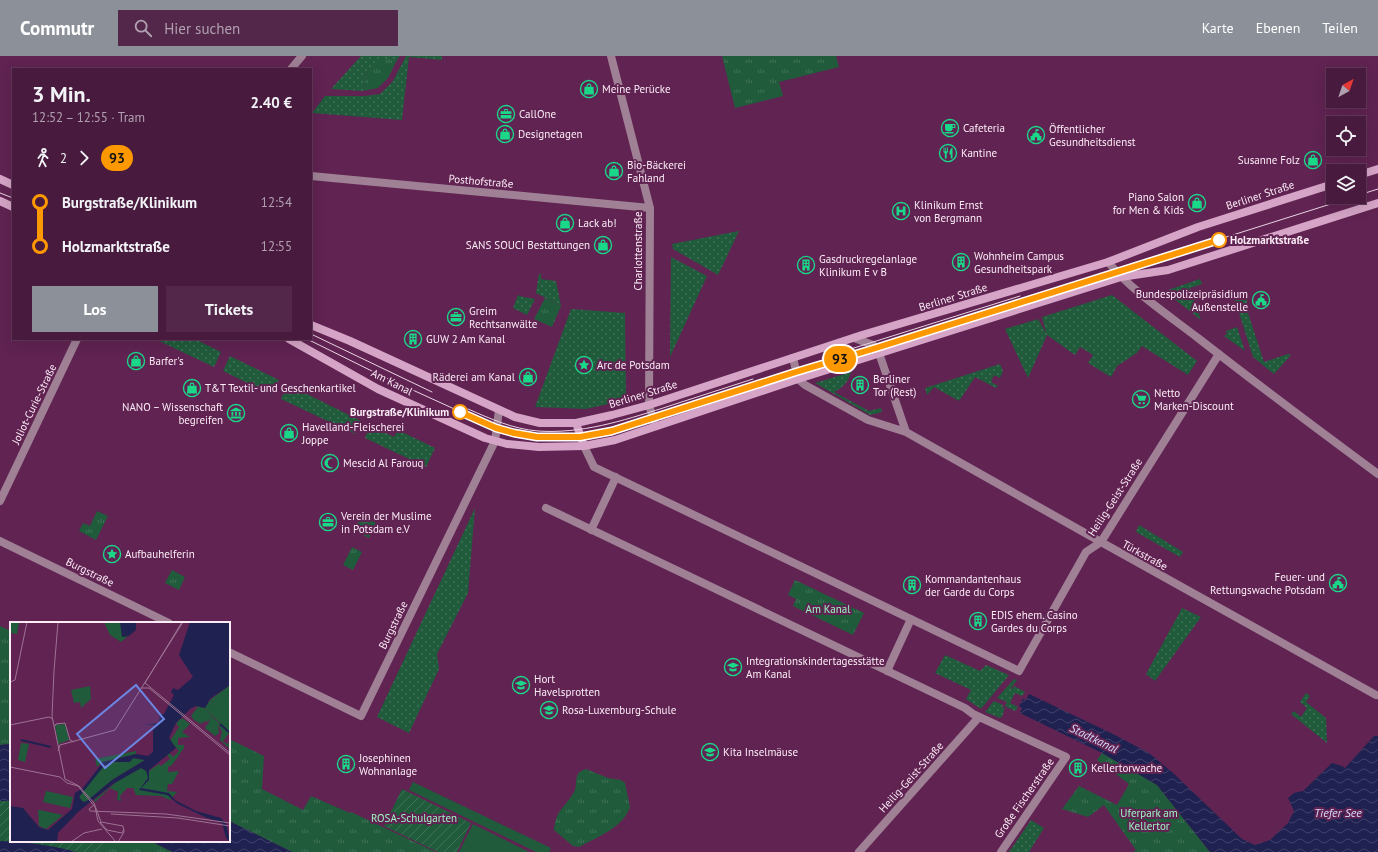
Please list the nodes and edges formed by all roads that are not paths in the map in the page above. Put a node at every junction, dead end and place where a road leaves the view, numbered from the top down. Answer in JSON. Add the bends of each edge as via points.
{"nodes":[{"id":1,"x":302,"y":56,"type":"edge"},
{"id":2,"x":611,"y":56,"type":"edge"},
{"id":3,"x":292,"y":68,"type":"edge"},
{"id":4,"x":1378,"y":169,"type":"edge"},
{"id":5,"x":1366,"y":173,"type":"edge"},
{"id":6,"x":312,"y":176,"type":"edge"},
{"id":7,"x":0,"y":179,"type":"edge"},
{"id":8,"x":12,"y":185,"type":"edge"},
{"id":9,"x":1326,"y":186,"type":"edge"},
{"id":10,"x":0,"y":201,"type":"edge"},
{"id":11,"x":1378,"y":203,"type":"edge"},
{"id":12,"x":12,"y":207,"type":"edge"},
{"id":13,"x":650,"y":208,"type":"junction"},
{"id":14,"x":1108,"y":262,"type":"junction"},
{"id":15,"x":1121,"y":277,"type":"junction"},
{"id":16,"x":312,"y":325,"type":"edge"},
{"id":17,"x":854,"y":338,"type":"junction"},
{"id":18,"x":77,"y":340,"type":"edge"},
{"id":19,"x":291,"y":340,"type":"edge"},
{"id":20,"x":879,"y":354,"type":"junction"},
{"id":21,"x":1219,"y":354,"type":"junction"},
{"id":22,"x":793,"y":358,"type":"junction"},
{"id":23,"x":798,"y":379,"type":"junction"},
{"id":24,"x":649,"y":404,"type":"junction"},
{"id":25,"x":499,"y":410,"type":"junction"},
{"id":26,"x":576,"y":423,"type":"junction"},
{"id":27,"x":655,"y":426,"type":"junction"},
{"id":28,"x":906,"y":432,"type":"junction"},
{"id":29,"x":495,"y":441,"type":"junction"},
{"id":30,"x":584,"y":446,"type":"junction"},
{"id":31,"x":1378,"y":474,"type":"edge"},
{"id":32,"x":616,"y":477,"type":"junction"},
{"id":33,"x":0,"y":501,"type":"edge"},
{"id":34,"x":546,"y":508,"type":"dead end"},
{"id":35,"x":591,"y":530,"type":"junction"},
{"id":36,"x":0,"y":541,"type":"edge"},
{"id":37,"x":1100,"y":542,"type":"junction"},
{"id":38,"x":911,"y":619,"type":"junction"},
{"id":39,"x":168,"y":622,"type":"edge"},
{"id":40,"x":230,"y":652,"type":"edge"},
{"id":41,"x":887,"y":671,"type":"junction"},
{"id":42,"x":1376,"y":695,"type":"dead end"},
{"id":43,"x":979,"y":717,"type":"junction"},
{"id":44,"x":859,"y":852,"type":"edge"},
{"id":45,"x":1001,"y":852,"type":"edge"}],
"edges":[{"from":1,"to":3,"type":"street"},
{"from":2,"to":13,"type":"street","name":"Charlottenstraße"},
{"from":4,"to":5,"type":"street"},
{"from":6,"to":13,"type":"street","name":"Posthofstraße"},
{"from":7,"to":8,"type":"street"},
{"from":9,"to":14,"type":"street","name":"Berliner Straße","via":[[1198,227]]},
{"from":10,"to":12,"type":"street"},
{"from":11,"to":15,"type":"street","via":[[1168,270]]},
{"from":13,"to":24,"type":"street","name":"Charlottenstraße"},
{"from":14,"to":15,"type":"street"},
{"from":14,"to":17,"type":"street","name":"Berliner Straße"},
{"from":15,"to":20,"type":"street"},
{"from":15,"to":21,"type":"street"},
{"from":16,"to":25,"type":"street","name":"Am Kanal"},
{"from":17,"to":20,"type":"street","via":[[874,345]]},
{"from":17,"to":22,"type":"street","name":"Berliner Straße"},
{"from":18,"to":33,"type":"street","name":"Joliot-Curie-Straße"},
{"from":19,"to":29,"type":"street","name":"Am Kanal","via":[[378,389]]},
{"from":20,"to":23,"type":"street"},
{"from":20,"to":28,"type":"street"},
{"from":21,"to":31,"type":"street"},
{"from":21,"to":37,"type":"street","name":"Heilig-Geist-Straße"},
{"from":22,"to":23,"type":"street"},
{"from":22,"to":24,"type":"street","name":"Berliner Straße"},
{"from":23,"to":27,"type":"street"},
{"from":23,"to":28,"type":"street","name":"Türkstraße","via":[[868,420]]},
{"from":24,"to":26,"type":"street","name":"Berliner Straße"},
{"from":24,"to":27,"type":"street","name":"Charlottenstraße"},
{"from":25,"to":26,"type":"street","name":"Am Kanal","via":[[540,423]]},
{"from":25,"to":29,"type":"street","name":"Burgstraße"},
{"from":26,"to":30,"type":"street"},
{"from":27,"to":30,"type":"street","via":[[615,440]]},
{"from":28,"to":37,"type":"street","name":"Türkstraße"},
{"from":29,"to":30,"type":"street","name":"Am Kanal","via":[[539,447]]},
{"from":29,"to":40,"type":"street","name":"Burgstraße","via":[[361,716]]},
{"from":30,"to":32,"type":"street","via":[[594,466]]},
{"from":32,"to":35,"type":"street"},
{"from":32,"to":38,"type":"street"},
{"from":34,"to":35,"type":"street"},
{"from":35,"to":41,"type":"street"},
{"from":36,"to":39,"type":"street","name":"Burgstraße"},
{"from":37,"to":38,"type":"street","name":"Heilig-Geist-Straße","via":[[1086,552],[1019,670]]},
{"from":37,"to":42,"type":"street","name":"Türkstraße"},
{"from":38,"to":41,"type":"street"},
{"from":41,"to":43,"type":"street"},
{"from":43,"to":44,"type":"street","name":"Heilig-Geist-Straße"},
{"from":43,"to":45,"type":"street","name":"Große Fischerstraße","via":[[1066,758]]}]}
